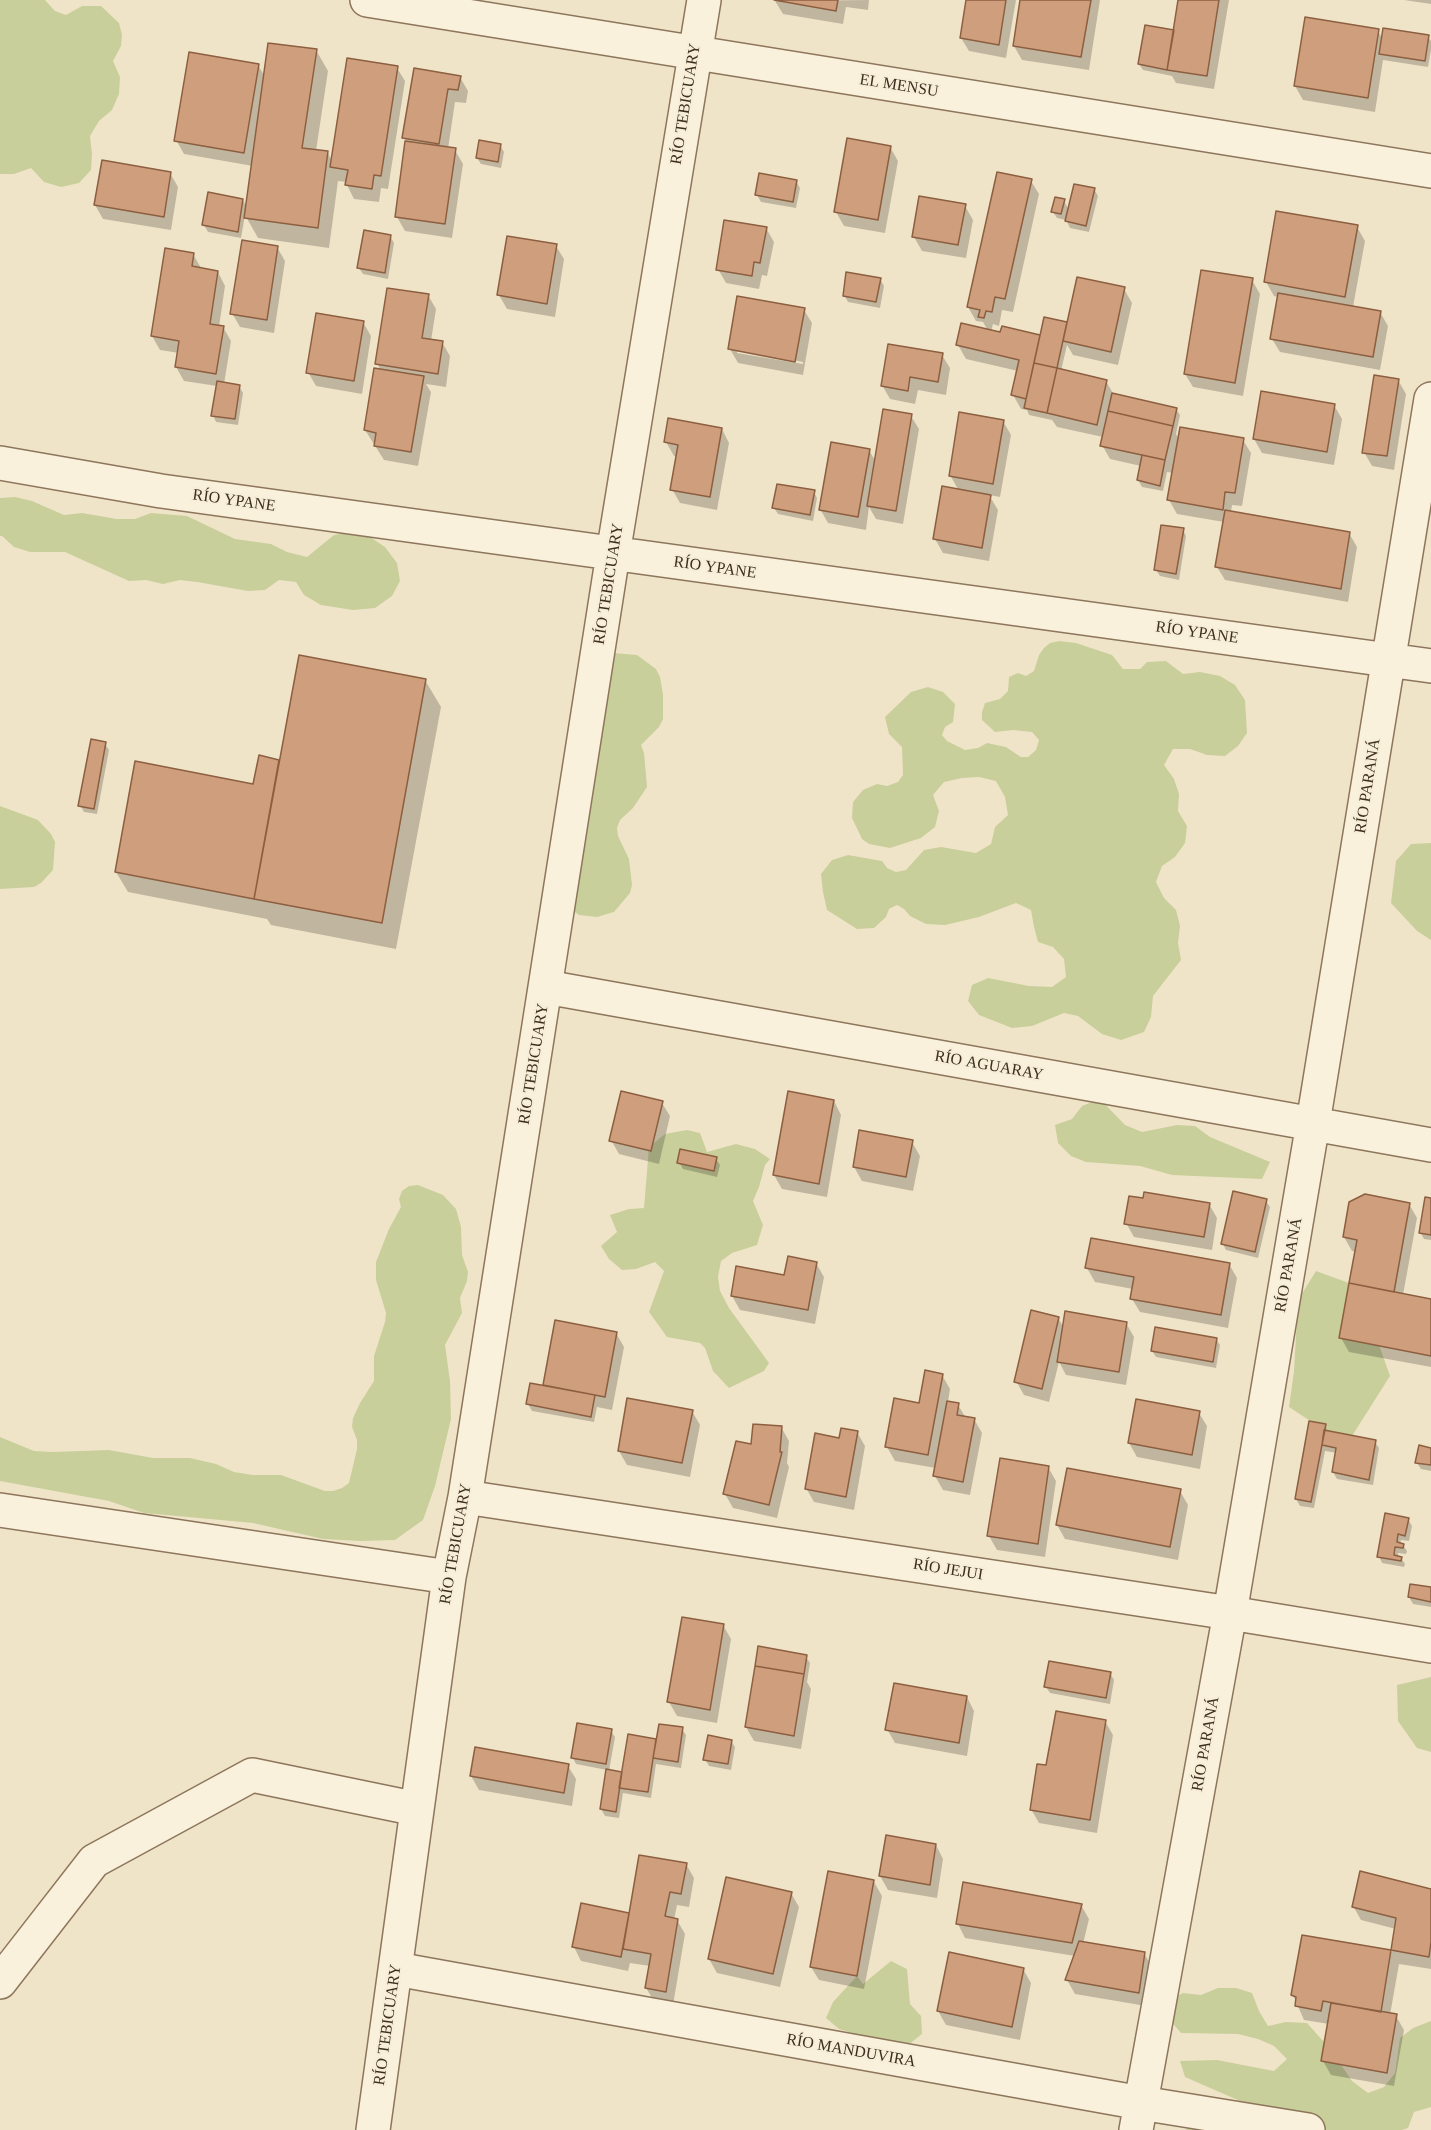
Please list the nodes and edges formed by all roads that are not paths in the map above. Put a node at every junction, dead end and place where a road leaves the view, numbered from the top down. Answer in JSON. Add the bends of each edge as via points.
{"nodes":[{"id":1,"x":367,"y":0,"type":"edge"},
{"id":2,"x":704,"y":0,"type":"edge"},
{"id":3,"x":694,"y":53,"type":"junction"},
{"id":4,"x":1431,"y":171,"type":"edge"},
{"id":5,"x":1431,"y":399,"type":"edge"},
{"id":6,"x":0,"y":463,"type":"edge"},
{"id":7,"x":614,"y":554,"type":"junction"},
{"id":8,"x":1388,"y":659,"type":"junction"},
{"id":9,"x":1431,"y":666,"type":"edge"},
{"id":10,"x":546,"y":987,"type":"junction"},
{"id":11,"x":1313,"y":1123,"type":"junction"},
{"id":12,"x":1431,"y":1145,"type":"edge"},
{"id":13,"x":465,"y":1497,"type":"junction"},
{"id":14,"x":0,"y":1510,"type":"edge"},
{"id":15,"x":449,"y":1577,"type":"junction"},
{"id":16,"x":1230,"y":1613,"type":"junction"},
{"id":17,"x":1431,"y":1646,"type":"edge"},
{"id":18,"x":417,"y":1809,"type":"junction"},
{"id":19,"x":396,"y":1969,"type":"junction"},
{"id":20,"x":0,"y":1982,"type":"edge"},
{"id":21,"x":1138,"y":2116,"type":"edge"},
{"id":22,"x":373,"y":2130,"type":"edge"},
{"id":23,"x":1308,"y":2130,"type":"edge"}],
"edges":[{"from":1,"to":3,"type":"street","name":"EL MENSU"},
{"from":2,"to":3,"type":"street","name":"RÍO TEBICUARY"},
{"from":3,"to":4,"type":"street","name":"EL MENSU"},
{"from":3,"to":7,"type":"street","name":"RÍO TEBICUARY"},
{"from":5,"to":8,"type":"street","name":"RÍO PARANÁ"},
{"from":6,"to":7,"type":"street","name":"RÍO YPANE","via":[[161,490]]},
{"from":7,"to":8,"type":"street","name":"RÍO YPANE"},
{"from":7,"to":10,"type":"street","name":"RÍO TEBICUARY"},
{"from":8,"to":9,"type":"street","name":"RÍO YPANE"},
{"from":8,"to":11,"type":"street","name":"RÍO PARANÁ"},
{"from":10,"to":11,"type":"street","name":"RÍO AGUARAY"},
{"from":10,"to":13,"type":"street","name":"RÍO TEBICUARY"},
{"from":11,"to":12,"type":"street","name":"RÍO AGUARAY"},
{"from":11,"to":16,"type":"street","name":"RÍO PARANÁ"},
{"from":13,"to":15,"type":"street","name":"RÍO TEBICUARY"},
{"from":13,"to":16,"type":"street","name":"RÍO JEJUI"},
{"from":14,"to":15,"type":"street"},
{"from":15,"to":18,"type":"street","name":"RÍO TEBICUARY"},
{"from":16,"to":17,"type":"street","name":"RÍO JEJUI"},
{"from":16,"to":21,"type":"street","name":"RÍO PARANÁ"},
{"from":18,"to":19,"type":"street","name":"RÍO TEBICUARY"},
{"from":18,"to":20,"type":"street","via":[[252,1775],[94,1861]]},
{"from":19,"to":21,"type":"street","name":"RÍO MANDUVIRA"},
{"from":19,"to":22,"type":"street","name":"RÍO TEBICUARY"},
{"from":21,"to":23,"type":"street","name":"RÍO MANDUVIRA"}]}
